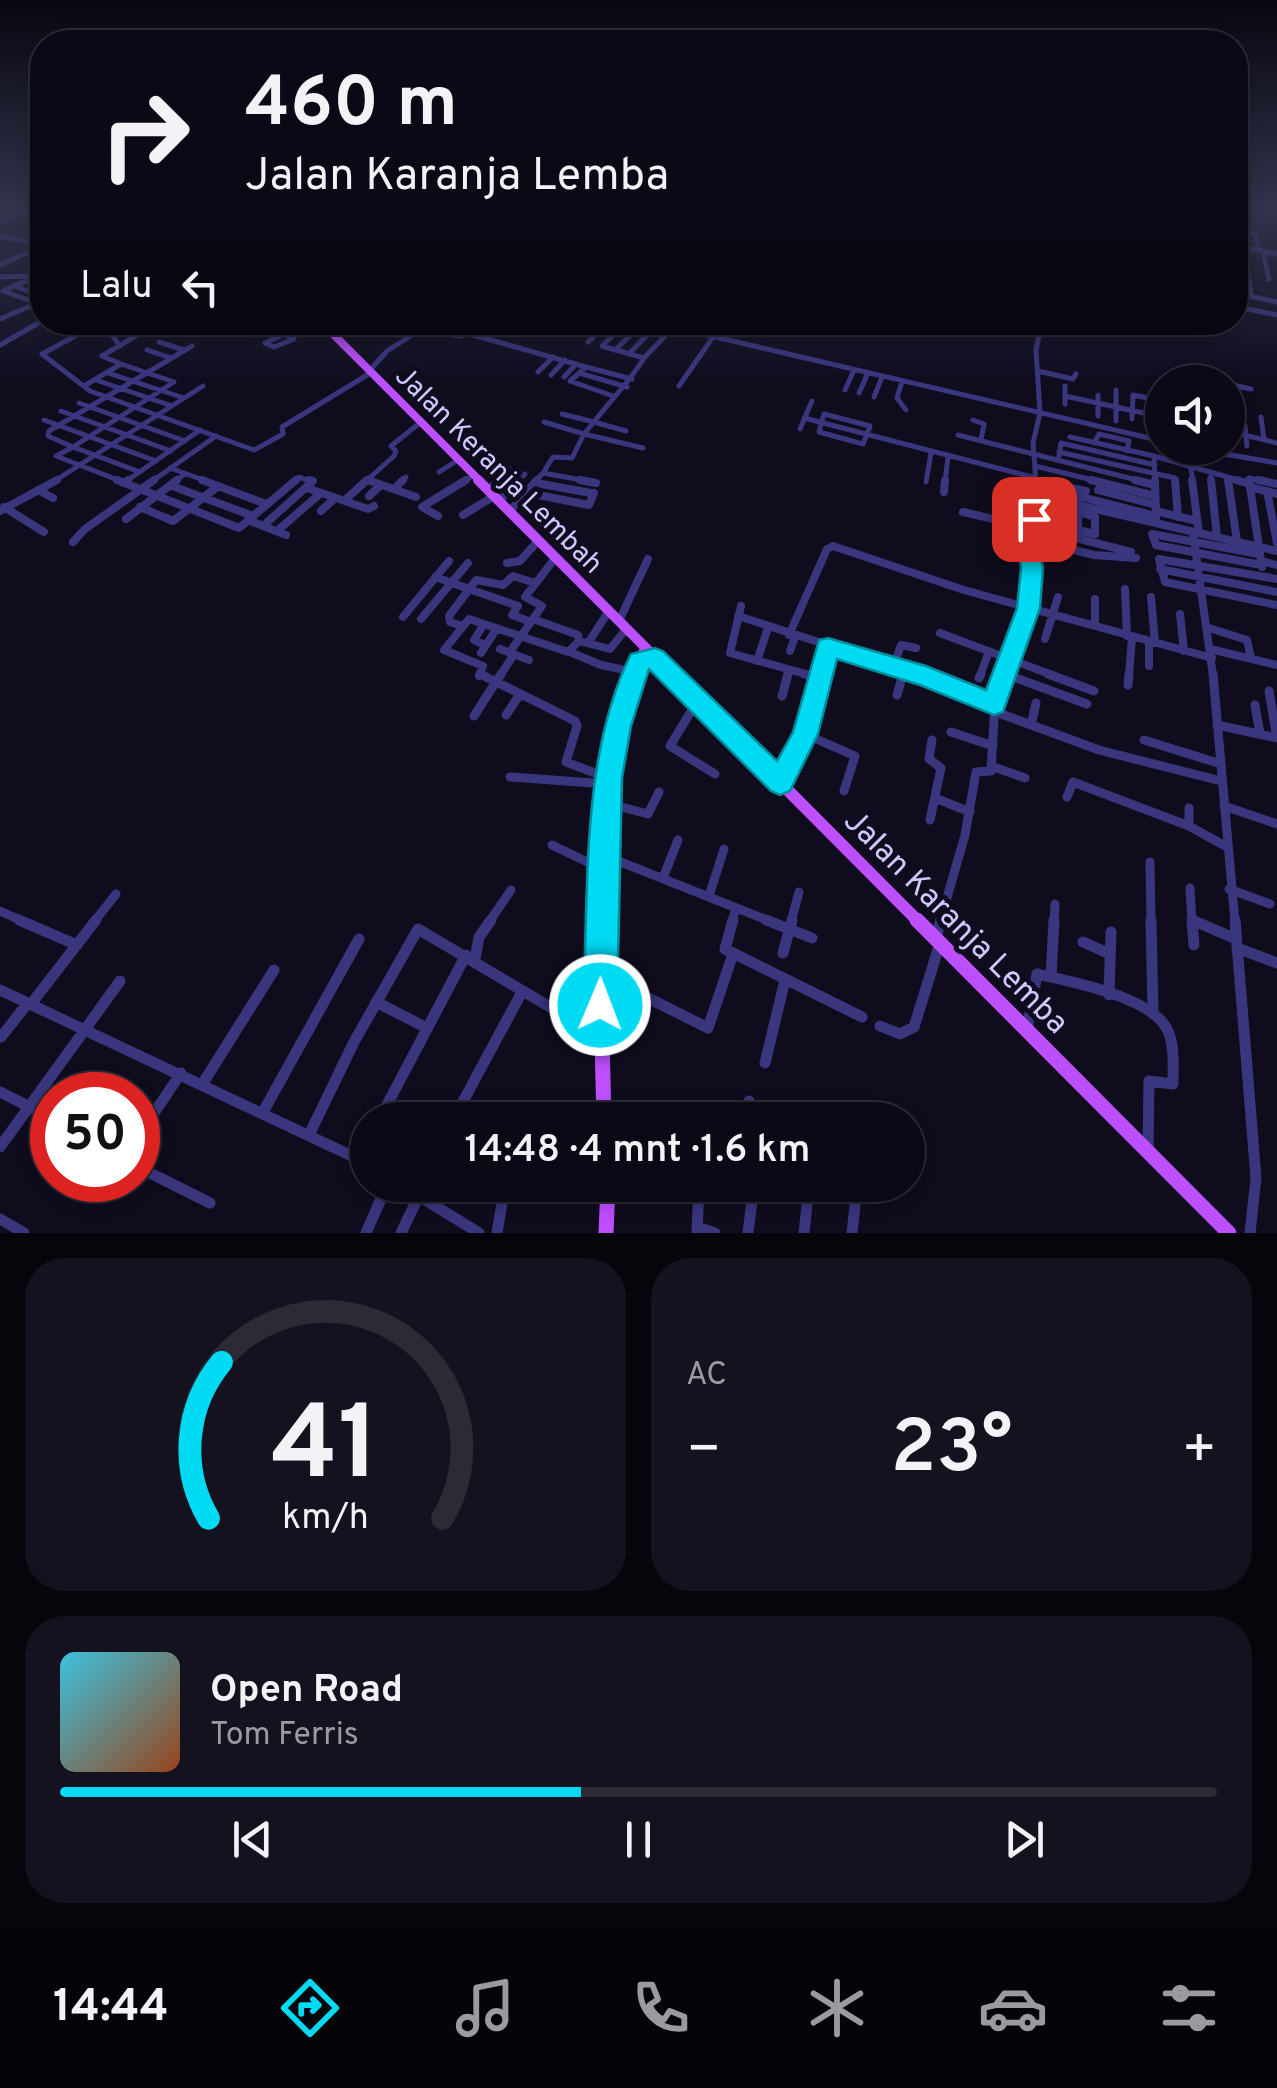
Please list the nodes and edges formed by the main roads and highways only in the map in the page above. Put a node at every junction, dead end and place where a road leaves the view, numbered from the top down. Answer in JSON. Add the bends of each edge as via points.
{"nodes":[{"id":1,"x":334,"y":335,"type":"edge"},
{"id":2,"x":644,"y":660,"type":"junction"},
{"id":3,"x":601,"y":1102,"type":"edge"},
{"id":4,"x":607,"y":1202,"type":"edge"},
{"id":5,"x":606,"y":1233,"type":"edge"},
{"id":6,"x":1229,"y":1233,"type":"edge"}],
"edges":[{"from":1,"to":2,"type":"main road","name":"Jalan Keranja Lembah","via":[[623,624]]},
{"from":2,"to":3,"type":"main road","via":[[608,781]]},
{"from":2,"to":6,"type":"main road","name":"Jalan Karanja Lemba","via":[[698,700]]},
{"from":4,"to":5,"type":"main road"}]}
